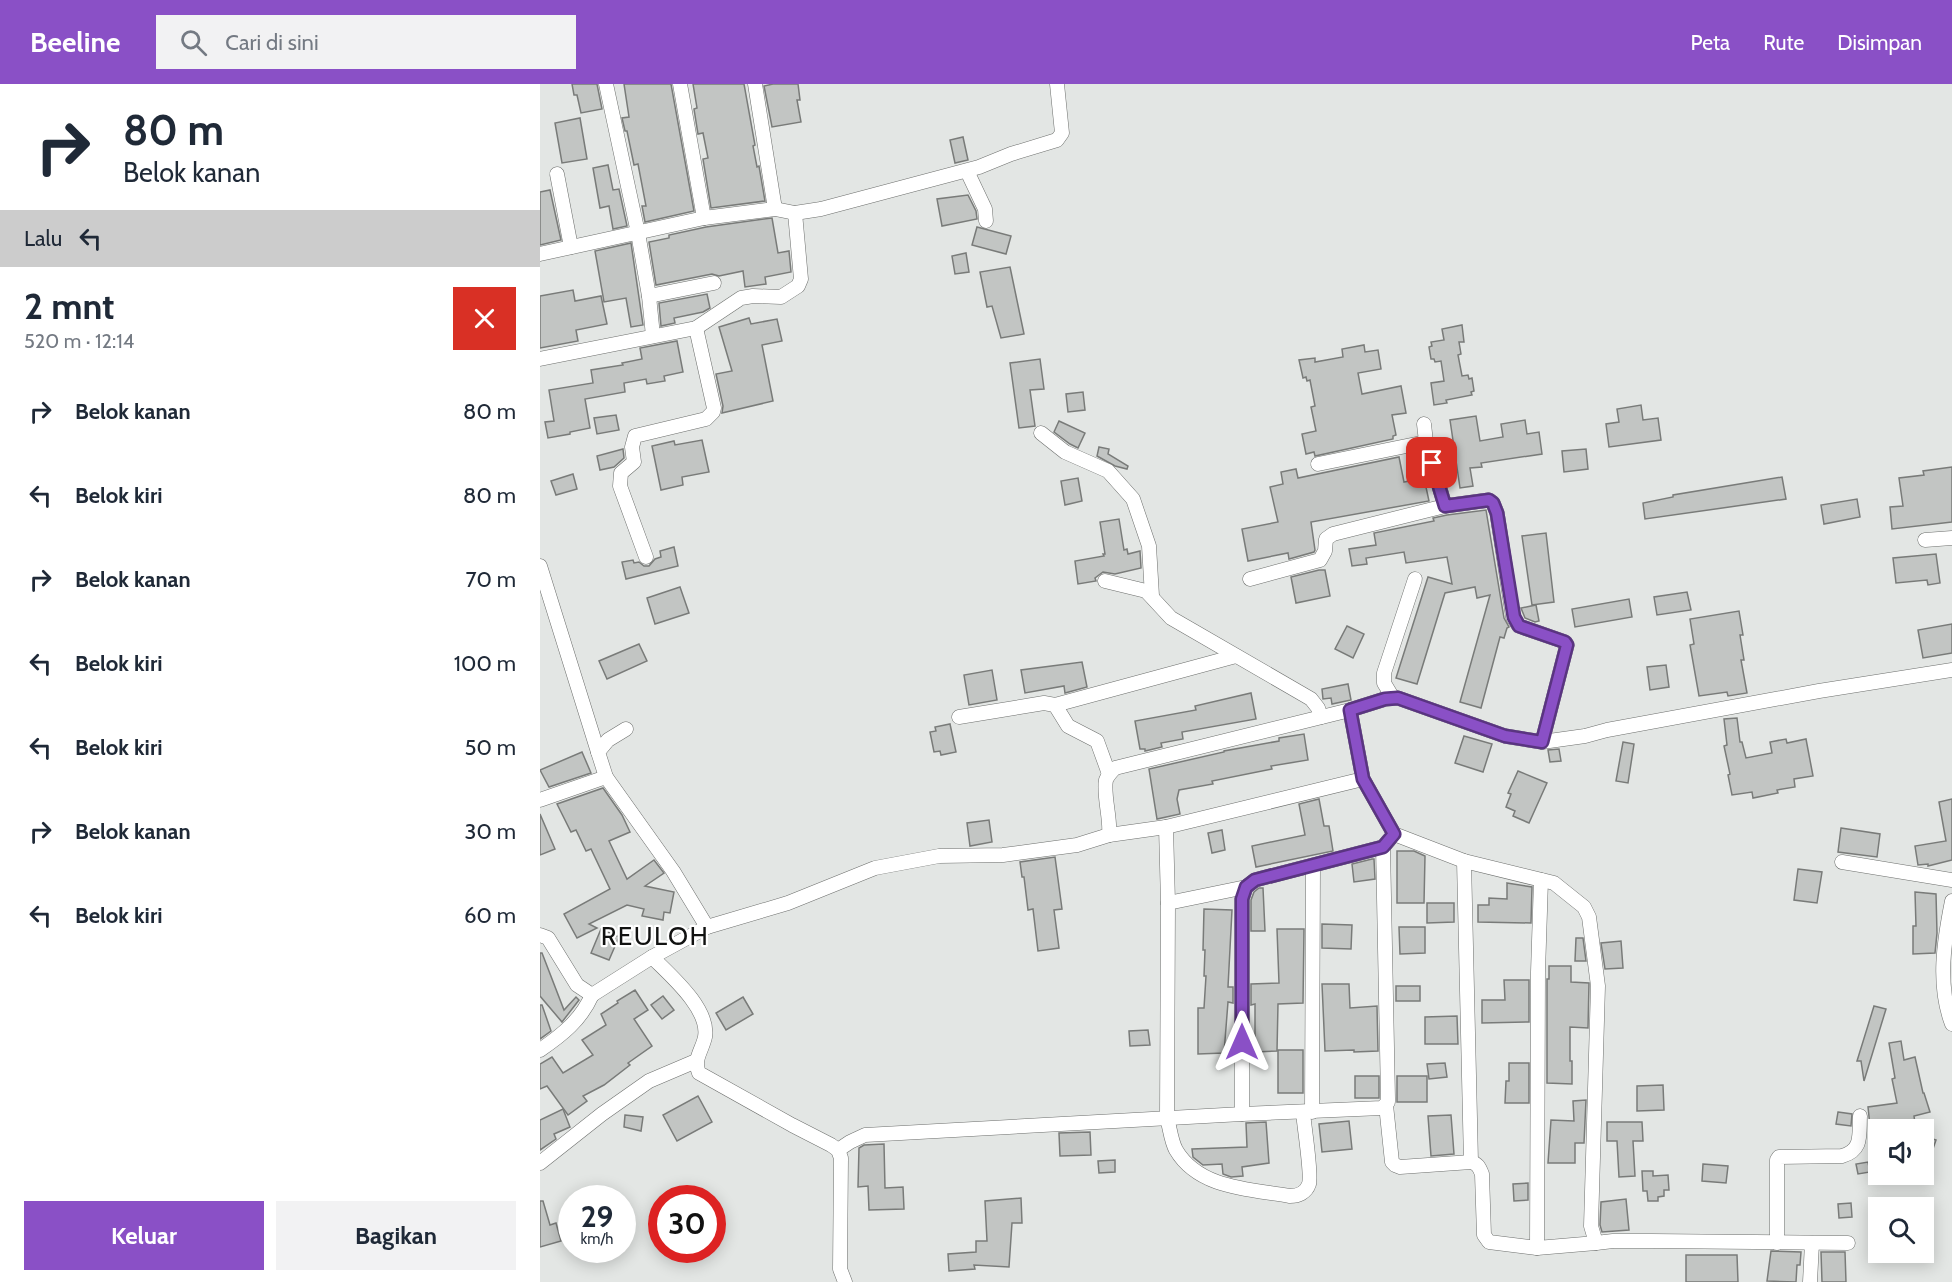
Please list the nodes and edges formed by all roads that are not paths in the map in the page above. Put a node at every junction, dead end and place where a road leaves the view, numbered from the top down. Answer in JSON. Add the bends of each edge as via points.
{"nodes":[{"id":1,"x":606,"y":84,"type":"edge"},
{"id":2,"x":680,"y":84,"type":"edge"},
{"id":3,"x":755,"y":84,"type":"edge"},
{"id":4,"x":1057,"y":84,"type":"edge"},
{"id":5,"x":973,"y":169,"type":"junction"},
{"id":6,"x":557,"y":174,"type":"dead end"},
{"id":7,"x":775,"y":209,"type":"junction"},
{"id":8,"x":795,"y":213,"type":"junction"},
{"id":9,"x":704,"y":218,"type":"junction"},
{"id":10,"x":986,"y":221,"type":"dead end"},
{"id":11,"x":638,"y":233,"type":"junction"},
{"id":12,"x":571,"y":247,"type":"junction"},
{"id":13,"x":540,"y":254,"type":"edge"},
{"id":14,"x":714,"y":283,"type":"dead end"},
{"id":15,"x":649,"y":296,"type":"junction"},
{"id":16,"x":696,"y":328,"type":"junction"},
{"id":17,"x":653,"y":336,"type":"junction"},
{"id":18,"x":540,"y":360,"type":"edge"},
{"id":19,"x":1424,"y":424,"type":"dead end"},
{"id":20,"x":1041,"y":433,"type":"dead end"},
{"id":21,"x":1426,"y":442,"type":"junction"},
{"id":22,"x":1318,"y":464,"type":"dead end"},
{"id":23,"x":1445,"y":506,"type":"junction"},
{"id":24,"x":1952,"y":538,"type":"edge"},
{"id":25,"x":1925,"y":540,"type":"dead end"},
{"id":26,"x":646,"y":557,"type":"dead end"},
{"id":27,"x":540,"y":566,"type":"edge"},
{"id":28,"x":1250,"y":579,"type":"dead end"},
{"id":29,"x":1415,"y":579,"type":"dead end"},
{"id":30,"x":1105,"y":581,"type":"dead end"},
{"id":31,"x":1152,"y":596,"type":"junction"},
{"id":32,"x":1236,"y":656,"type":"junction"},
{"id":33,"x":1952,"y":670,"type":"edge"},
{"id":34,"x":1389,"y":699,"type":"junction"},
{"id":35,"x":1055,"y":705,"type":"junction"},
{"id":36,"x":1350,"y":710,"type":"junction"},
{"id":37,"x":959,"y":717,"type":"dead end"},
{"id":38,"x":1321,"y":717,"type":"junction"},
{"id":39,"x":626,"y":729,"type":"dead end"},
{"id":40,"x":1542,"y":742,"type":"junction"},
{"id":41,"x":598,"y":752,"type":"junction"},
{"id":42,"x":1109,"y":774,"type":"junction"},
{"id":43,"x":606,"y":777,"type":"junction"},
{"id":44,"x":1363,"y":779,"type":"junction"},
{"id":45,"x":540,"y":800,"type":"edge"},
{"id":46,"x":1166,"y":827,"type":"junction"},
{"id":47,"x":1394,"y":834,"type":"junction"},
{"id":48,"x":1109,"y":835,"type":"junction"},
{"id":49,"x":1383,"y":847,"type":"junction"},
{"id":50,"x":1464,"y":861,"type":"junction"},
{"id":51,"x":1842,"y":862,"type":"dead end"},
{"id":52,"x":1313,"y":866,"type":"junction"},
{"id":53,"x":1541,"y":880,"type":"junction"},
{"id":54,"x":1952,"y":880,"type":"edge"},
{"id":55,"x":1246,"y":887,"type":"junction"},
{"id":56,"x":1952,"y":901,"type":"edge"},
{"id":57,"x":1168,"y":903,"type":"junction"},
{"id":58,"x":707,"y":927,"type":"junction"},
{"id":59,"x":540,"y":935,"type":"edge"},
{"id":60,"x":652,"y":957,"type":"junction"},
{"id":61,"x":592,"y":995,"type":"junction"},
{"id":62,"x":1952,"y":1024,"type":"edge"},
{"id":63,"x":540,"y":1050,"type":"edge"},
{"id":64,"x":696,"y":1061,"type":"junction"},
{"id":65,"x":1386,"y":1106,"type":"junction"},
{"id":66,"x":1308,"y":1112,"type":"junction"},
{"id":67,"x":1242,"y":1114,"type":"junction"},
{"id":68,"x":1860,"y":1116,"type":"dead end"},
{"id":69,"x":1167,"y":1118,"type":"junction"},
{"id":70,"x":838,"y":1150,"type":"junction"},
{"id":71,"x":1471,"y":1162,"type":"junction"},
{"id":72,"x":540,"y":1163,"type":"edge"},
{"id":73,"x":1777,"y":1242,"type":"junction"},
{"id":74,"x":1596,"y":1243,"type":"junction"},
{"id":75,"x":1812,"y":1243,"type":"junction"},
{"id":76,"x":1848,"y":1243,"type":"dead end"},
{"id":77,"x":1537,"y":1248,"type":"junction"},
{"id":78,"x":845,"y":1282,"type":"edge"},
{"id":79,"x":1810,"y":1282,"type":"edge"}],
"edges":[{"from":1,"to":11,"type":"street"},
{"from":2,"to":9,"type":"street"},
{"from":3,"to":7,"type":"street"},
{"from":4,"to":5,"type":"street","via":[[1060,136]]},
{"from":5,"to":8,"type":"street"},
{"from":5,"to":10,"type":"street"},
{"from":6,"to":12,"type":"street"},
{"from":7,"to":8,"type":"street"},
{"from":7,"to":9,"type":"street"},
{"from":8,"to":16,"type":"street","via":[[801,279],[798,286],[781,297],[741,298]]},
{"from":9,"to":11,"type":"street"},
{"from":11,"to":12,"type":"street"},
{"from":11,"to":15,"type":"street"},
{"from":12,"to":13,"type":"street"},
{"from":14,"to":15,"type":"street"},
{"from":15,"to":17,"type":"street"},
{"from":16,"to":17,"type":"street"},
{"from":16,"to":26,"type":"street","via":[[713,412],[706,419],[635,436],[634,462],[621,474],[620,486]]},
{"from":17,"to":18,"type":"street"},
{"from":19,"to":21,"type":"street"},
{"from":20,"to":31,"type":"street","via":[[1065,452],[1108,471],[1133,499],[1149,546]]},
{"from":21,"to":22,"type":"street"},
{"from":21,"to":23,"type":"street"},
{"from":23,"to":28,"type":"street","via":[[1333,534],[1326,539],[1320,560]]},
{"from":23,"to":40,"type":"street","via":[[1489,500],[1493,503],[1514,617],[1519,626],[1567,645]]},
{"from":24,"to":25,"type":"street"},
{"from":27,"to":41,"type":"street"},
{"from":29,"to":34,"type":"street","via":[[1384,673]]},
{"from":30,"to":31,"type":"street","via":[[1139,588]]},
{"from":31,"to":32,"type":"street","via":[[1171,618]]},
{"from":32,"to":35,"type":"street"},
{"from":32,"to":38,"type":"street","via":[[1311,699]]},
{"from":33,"to":40,"type":"street"},
{"from":34,"to":36,"type":"street"},
{"from":34,"to":40,"type":"street","via":[[1398,698],[1505,736]]},
{"from":35,"to":37,"type":"street","via":[[1044,703]]},
{"from":35,"to":42,"type":"street","via":[[1068,726],[1097,741]]},
{"from":36,"to":38,"type":"street"},
{"from":36,"to":44,"type":"street"},
{"from":38,"to":42,"type":"street","via":[[1115,768]]},
{"from":39,"to":41,"type":"street"},
{"from":41,"to":43,"type":"street"},
{"from":42,"to":48,"type":"street"},
{"from":43,"to":45,"type":"street"},
{"from":43,"to":58,"type":"street","via":[[673,871]]},
{"from":44,"to":46,"type":"street"},
{"from":44,"to":47,"type":"street"},
{"from":46,"to":48,"type":"street"},
{"from":46,"to":57,"type":"street"},
{"from":47,"to":49,"type":"street"},
{"from":47,"to":50,"type":"street"},
{"from":48,"to":58,"type":"street","via":[[1056,848],[1003,855],[939,856],[875,868],[788,903]]},
{"from":49,"to":52,"type":"street"},
{"from":49,"to":65,"type":"street"},
{"from":50,"to":53,"type":"street"},
{"from":50,"to":71,"type":"street"},
{"from":51,"to":54,"type":"street"},
{"from":52,"to":55,"type":"street","via":[[1255,880]]},
{"from":52,"to":66,"type":"street"},
{"from":53,"to":74,"type":"street","via":[[1554,883],[1584,908],[1592,929],[1598,986],[1590,1226]]},
{"from":53,"to":77,"type":"street"},
{"from":55,"to":57,"type":"street"},
{"from":55,"to":67,"type":"street","via":[[1242,899]]},
{"from":56,"to":62,"type":"street","via":[[1943,962],[1945,999]]},
{"from":57,"to":69,"type":"street"},
{"from":58,"to":60,"type":"street"},
{"from":59,"to":61,"type":"street","via":[[548,938],[577,985]]},
{"from":60,"to":61,"type":"street"},
{"from":60,"to":64,"type":"street","via":[[694,1001],[705,1035]]},
{"from":61,"to":63,"type":"street","via":[[585,1011]]},
{"from":64,"to":70,"type":"street","via":[[699,1073]]},
{"from":64,"to":72,"type":"street","via":[[649,1081]]},
{"from":65,"to":66,"type":"street"},
{"from":65,"to":71,"type":"street","via":[[1395,1165]]},
{"from":66,"to":67,"type":"street"},
{"from":66,"to":69,"type":"street","via":[[1310,1182],[1297,1196],[1217,1183],[1196,1173],[1175,1148]]},
{"from":67,"to":69,"type":"street"},
{"from":68,"to":73,"type":"street","via":[[1858,1144],[1849,1154],[1777,1160]]},
{"from":69,"to":70,"type":"street","via":[[865,1135]]},
{"from":70,"to":78,"type":"street","via":[[840,1269]]},
{"from":71,"to":77,"type":"street","via":[[1476,1163],[1482,1174],[1486,1239]]},
{"from":73,"to":74,"type":"street"},
{"from":73,"to":75,"type":"street"},
{"from":74,"to":77,"type":"street"},
{"from":75,"to":76,"type":"street"},
{"from":75,"to":79,"type":"street"}]}
